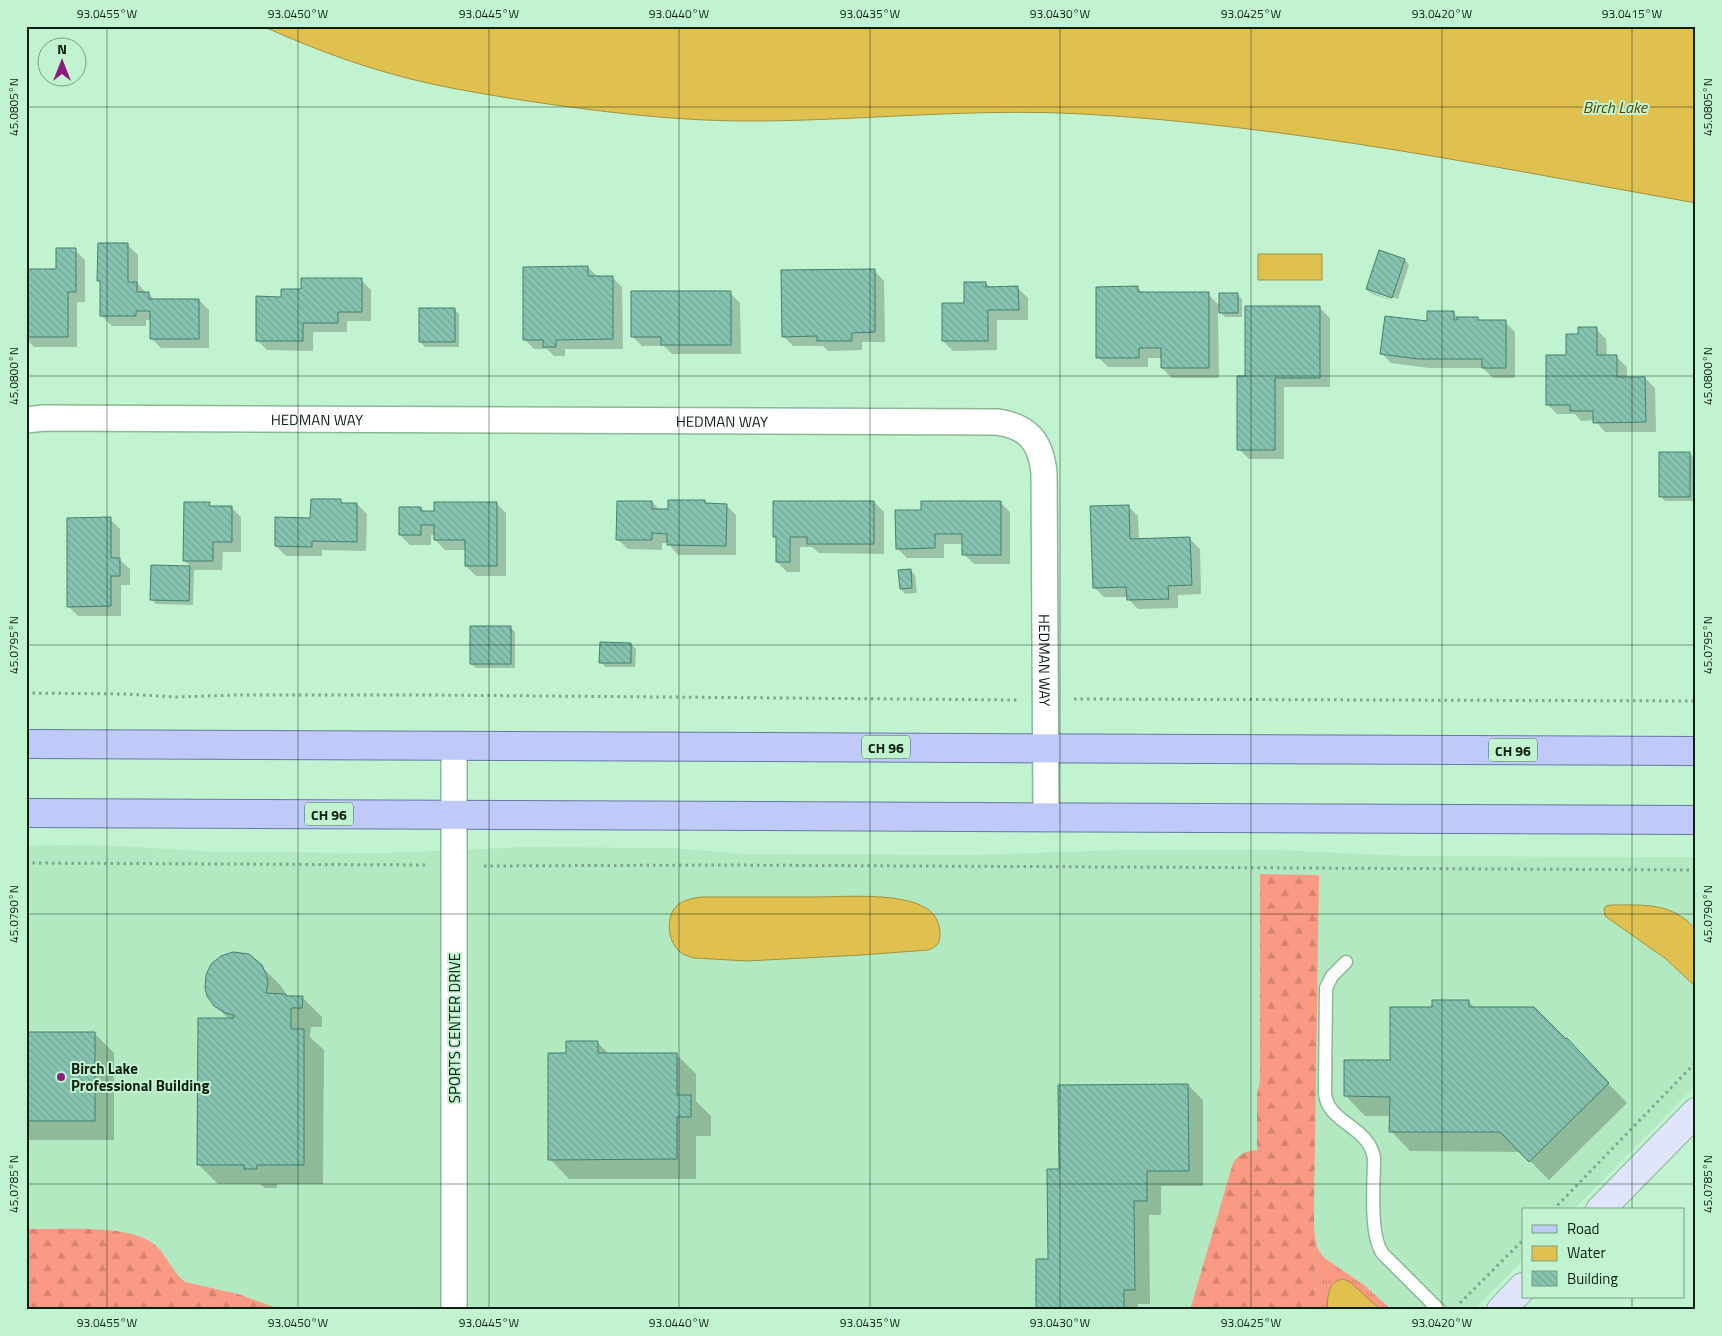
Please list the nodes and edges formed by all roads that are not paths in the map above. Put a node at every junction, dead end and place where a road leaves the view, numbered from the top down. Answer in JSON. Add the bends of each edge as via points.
{"nodes":[{"id":1,"x":26,"y":420,"type":"edge"},
{"id":2,"x":26,"y":744,"type":"edge"},
{"id":3,"x":454,"y":746,"type":"junction"},
{"id":4,"x":1046,"y":748,"type":"junction"},
{"id":5,"x":1696,"y":751,"type":"edge"},
{"id":6,"x":26,"y":813,"type":"edge"},
{"id":7,"x":454,"y":815,"type":"junction"},
{"id":8,"x":1046,"y":817,"type":"junction"},
{"id":9,"x":1696,"y":820,"type":"edge"},
{"id":10,"x":1346,"y":962,"type":"dead end"},
{"id":11,"x":1696,"y":1112,"type":"edge"},
{"id":12,"x":1602,"y":1208,"type":"edge"},
{"id":13,"x":1522,"y":1288,"type":"edge"},
{"id":14,"x":454,"y":1310,"type":"edge"},
{"id":15,"x":1439,"y":1310,"type":"edge"},
{"id":16,"x":1501,"y":1310,"type":"edge"}],
"edges":[{"from":1,"to":4,"type":"street","name":"HEDMAN WAY","via":[[1012,424],[1038,446],[1044,473]]},
{"from":2,"to":3,"type":"main road","number":"CH 96"},
{"from":3,"to":4,"type":"main road","number":"CH 96"},
{"from":3,"to":7,"type":"street","name":"SPORTS CENTER DRIVE"},
{"from":4,"to":5,"type":"main road","number":"CH 96"},
{"from":4,"to":8,"type":"street","name":"HEDMAN WAY"},
{"from":6,"to":7,"type":"main road","number":"CH 96"},
{"from":7,"to":8,"type":"main road","number":"CH 96"},
{"from":7,"to":14,"type":"street","name":"SPORTS CENTER DRIVE"},
{"from":8,"to":9,"type":"main road","number":"CH 96"},
{"from":10,"to":15,"type":"lane","via":[[1332,976],[1326,988],[1326,1102],[1333,1112],[1363,1136],[1372,1150],[1374,1226],[1378,1246]]},
{"from":11,"to":12,"type":"street"},
{"from":13,"to":16,"type":"street"}]}
